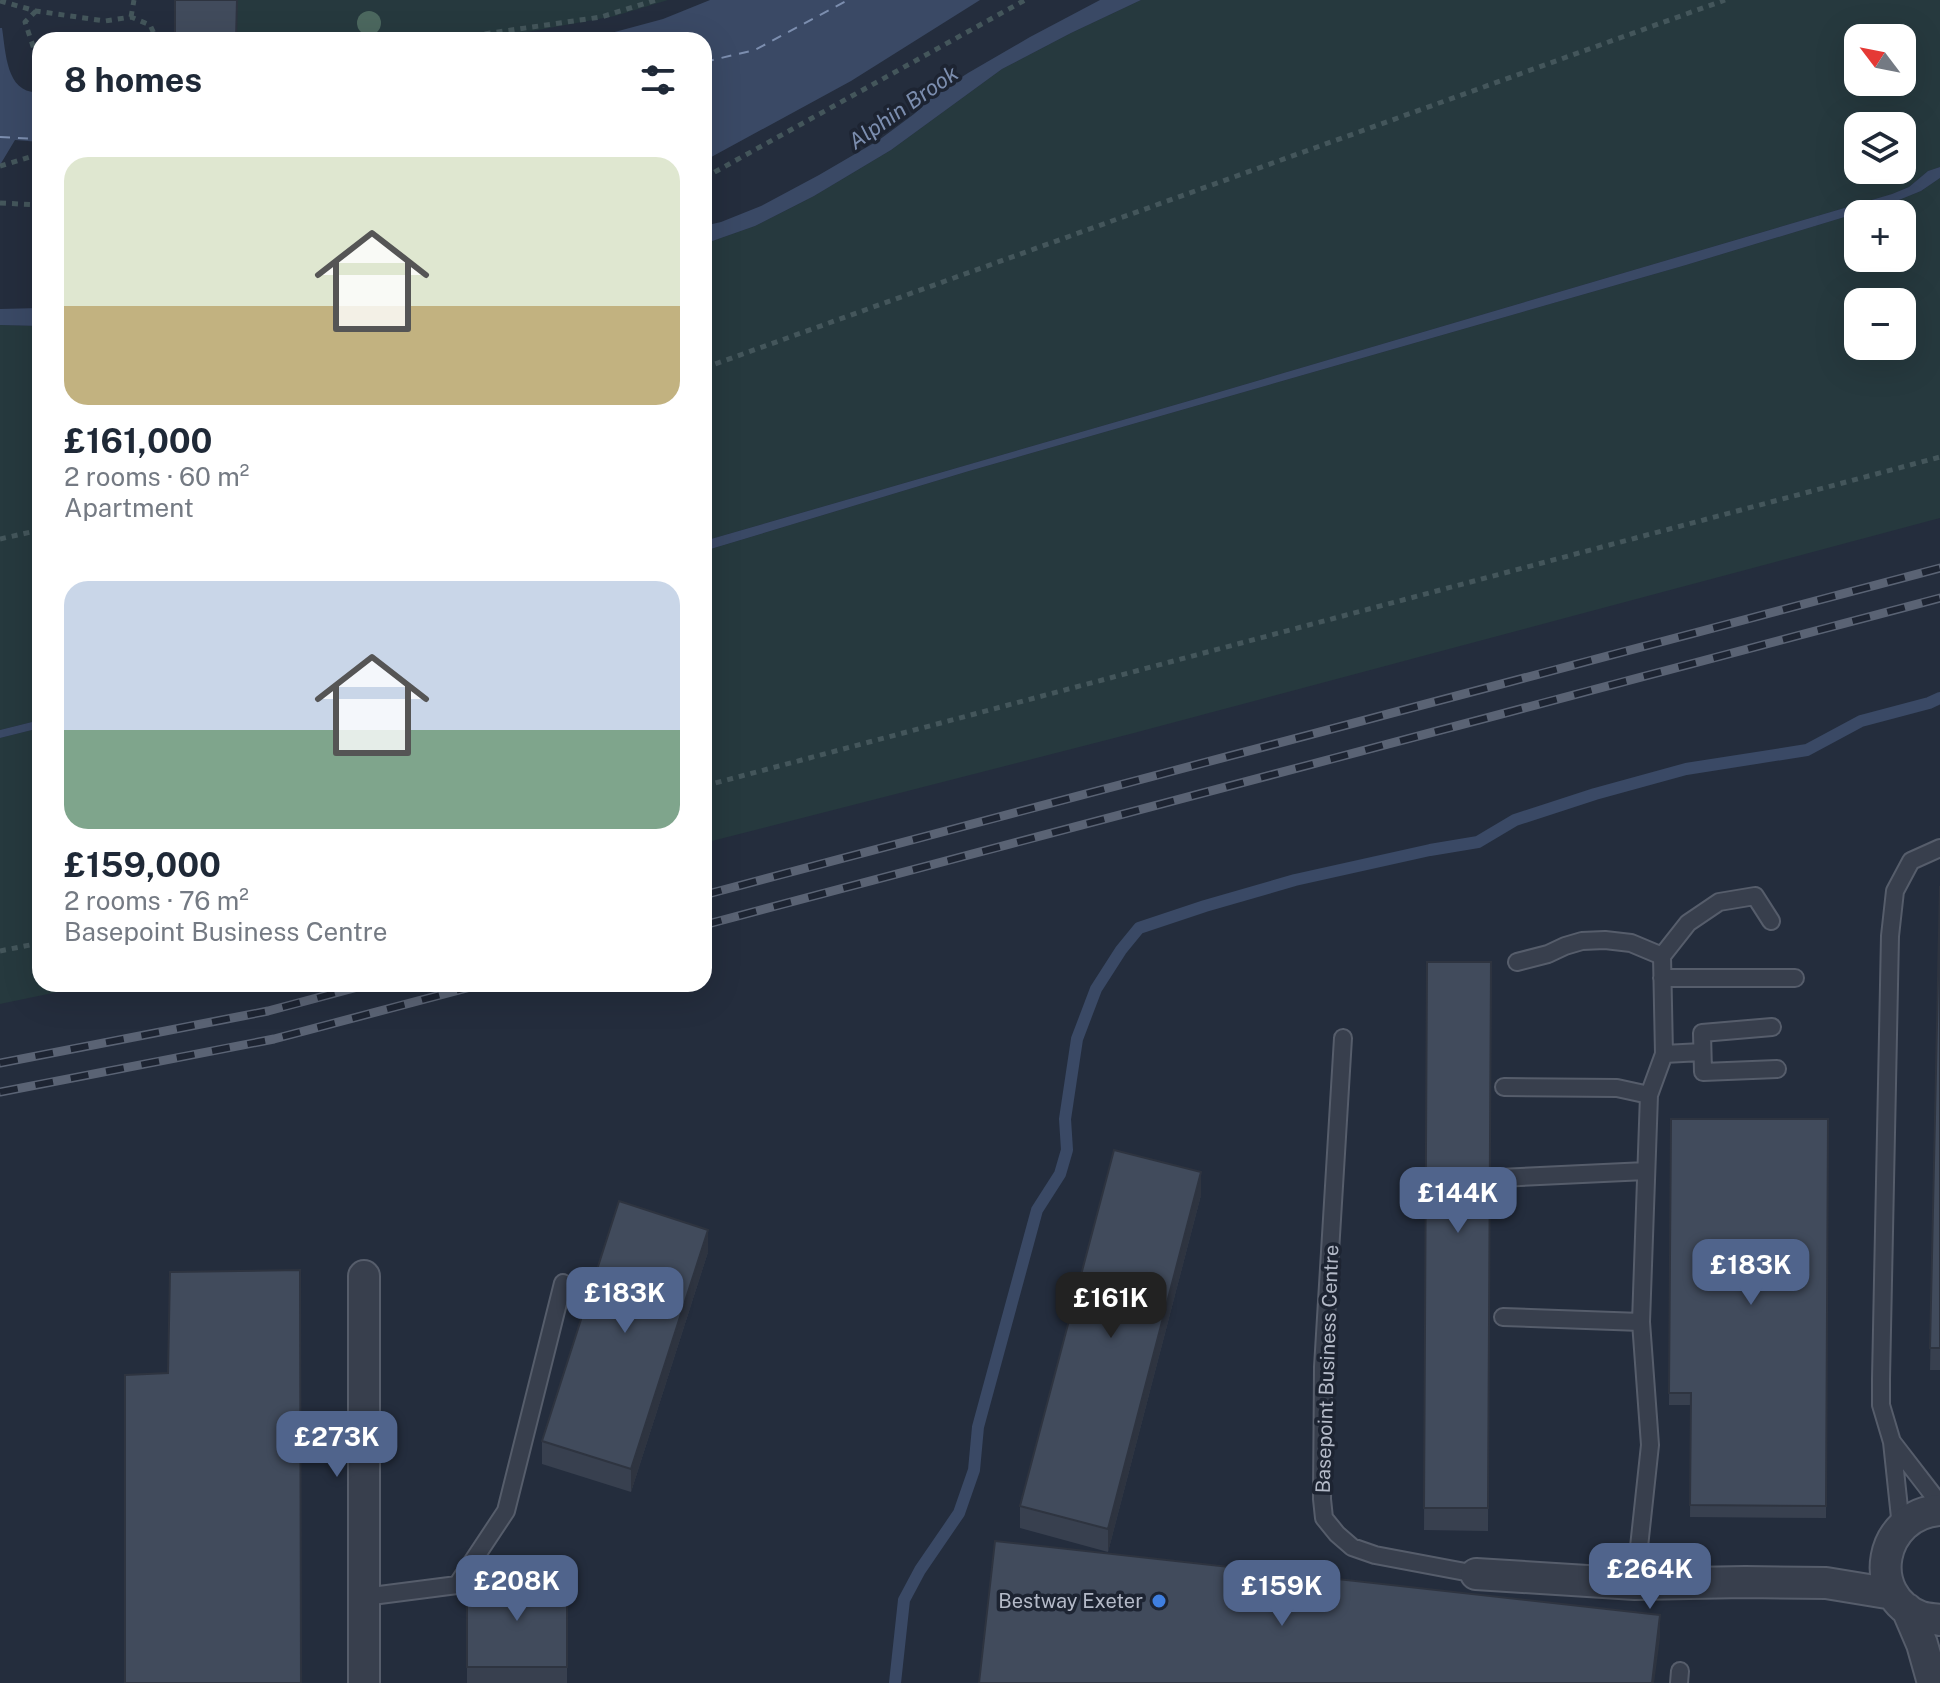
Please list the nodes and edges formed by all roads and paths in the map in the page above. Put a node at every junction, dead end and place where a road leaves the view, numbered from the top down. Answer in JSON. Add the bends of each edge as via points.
{"nodes":[{"id":1,"x":134,"y":0,"type":"edge"},
{"id":2,"x":656,"y":0,"type":"edge"},
{"id":3,"x":1025,"y":0,"type":"edge"},
{"id":4,"x":1725,"y":0,"type":"edge"},
{"id":5,"x":0,"y":1,"type":"edge"},
{"id":6,"x":36,"y":11,"type":"junction"},
{"id":7,"x":131,"y":17,"type":"junction"},
{"id":8,"x":153,"y":32,"type":"edge"},
{"id":9,"x":498,"y":32,"type":"edge"},
{"id":10,"x":32,"y":43,"type":"edge"},
{"id":11,"x":32,"y":156,"type":"edge"},
{"id":12,"x":0,"y":166,"type":"edge"},
{"id":13,"x":712,"y":174,"type":"edge"},
{"id":14,"x":0,"y":203,"type":"edge"},
{"id":15,"x":32,"y":205,"type":"edge"},
{"id":16,"x":712,"y":365,"type":"edge"},
{"id":17,"x":1940,"y":457,"type":"edge"},
{"id":18,"x":32,"y":532,"type":"edge"},
{"id":19,"x":0,"y":539,"type":"edge"},
{"id":20,"x":712,"y":784,"type":"edge"},
{"id":21,"x":1940,"y":848,"type":"edge"},
{"id":22,"x":1771,"y":921,"type":"dead end"},
{"id":23,"x":32,"y":945,"type":"edge"},
{"id":24,"x":0,"y":951,"type":"edge"},
{"id":25,"x":1662,"y":956,"type":"junction"},
{"id":26,"x":1517,"y":962,"type":"dead end"},
{"id":27,"x":1662,"y":978,"type":"junction"},
{"id":28,"x":1795,"y":978,"type":"dead end"},
{"id":29,"x":1772,"y":1027,"type":"dead end"},
{"id":30,"x":1343,"y":1038,"type":"dead end"},
{"id":31,"x":1702,"y":1052,"type":"junction"},
{"id":32,"x":1664,"y":1054,"type":"junction"},
{"id":33,"x":1777,"y":1069,"type":"dead end"},
{"id":34,"x":1504,"y":1087,"type":"dead end"},
{"id":35,"x":1649,"y":1095,"type":"junction"},
{"id":36,"x":1646,"y":1171,"type":"junction"},
{"id":37,"x":1499,"y":1178,"type":"dead end"},
{"id":38,"x":364,"y":1276,"type":"dead end"},
{"id":39,"x":563,"y":1283,"type":"dead end"},
{"id":40,"x":1503,"y":1317,"type":"dead end"},
{"id":41,"x":1641,"y":1322,"type":"junction"},
{"id":42,"x":1892,"y":1442,"type":"junction"},
{"id":43,"x":1940,"y":1504,"type":"edge"},
{"id":44,"x":1940,"y":1510,"type":"edge"},
{"id":45,"x":1894,"y":1537,"type":"junction"},
{"id":46,"x":1476,"y":1574,"type":"joint"},
{"id":47,"x":1826,"y":1583,"type":"junction"},
{"id":48,"x":1635,"y":1584,"type":"junction"},
{"id":49,"x":364,"y":1597,"type":"junction"},
{"id":50,"x":1900,"y":1602,"type":"junction"},
{"id":51,"x":1940,"y":1620,"type":"edge"},
{"id":52,"x":364,"y":1683,"type":"edge"},
{"id":53,"x":1933,"y":1683,"type":"edge"}],
"edges":[{"from":1,"to":7,"type":"path"},
{"from":2,"to":9,"type":"path","via":[[601,17]]},
{"from":3,"to":13,"type":"path"},
{"from":4,"to":16,"type":"path"},
{"from":5,"to":6,"type":"path"},
{"from":6,"to":7,"type":"path","via":[[105,21]]},
{"from":6,"to":10,"type":"path","via":[[25,22]]},
{"from":7,"to":8,"type":"path"},
{"from":11,"to":12,"type":"path"},
{"from":14,"to":15,"type":"path"},
{"from":17,"to":20,"type":"path"},
{"from":18,"to":19,"type":"path"},
{"from":21,"to":42,"type":"lane","via":[[1911,861],[1895,891],[1890,936],[1881,1405]]},
{"from":22,"to":25,"type":"lane","via":[[1755,896],[1719,902],[1688,923]]},
{"from":23,"to":24,"type":"path"},
{"from":25,"to":26,"type":"lane","via":[[1631,943],[1605,940],[1582,941]]},
{"from":25,"to":27,"type":"lane"},
{"from":27,"to":28,"type":"lane"},
{"from":27,"to":32,"type":"lane"},
{"from":29,"to":31,"type":"lane","via":[[1702,1033]]},
{"from":30,"to":46,"type":"lane","name":"Basepoint Business Centre","via":[[1323,1367],[1324,1518],[1352,1547]]},
{"from":31,"to":32,"type":"lane"},
{"from":31,"to":33,"type":"lane","via":[[1703,1072]]},
{"from":32,"to":35,"type":"lane"},
{"from":34,"to":35,"type":"lane","via":[[1617,1088]]},
{"from":35,"to":36,"type":"lane"},
{"from":36,"to":37,"type":"lane"},
{"from":36,"to":41,"type":"lane"},
{"from":38,"to":49,"type":"street"},
{"from":39,"to":49,"type":"lane","via":[[506,1511],[457,1585]]},
{"from":40,"to":41,"type":"lane"},
{"from":41,"to":48,"type":"lane","via":[[1650,1445]]},
{"from":42,"to":43,"type":"lane"},
{"from":42,"to":45,"type":"lane"},
{"from":44,"to":45,"type":"street","via":[[1913,1517]]},
{"from":45,"to":47,"type":"street","via":[[1861,1571]]},
{"from":45,"to":50,"type":"street","via":[[1885,1563]]},
{"from":46,"to":48,"type":"street","name":"Basepoint Business Centre"},
{"from":47,"to":48,"type":"street","name":"Basepoint Business Centre"},
{"from":47,"to":50,"type":"street"},
{"from":49,"to":52,"type":"street"},
{"from":50,"to":51,"type":"street","via":[[1923,1617]]},
{"from":50,"to":53,"type":"street","via":[[1922,1644]]}]}
